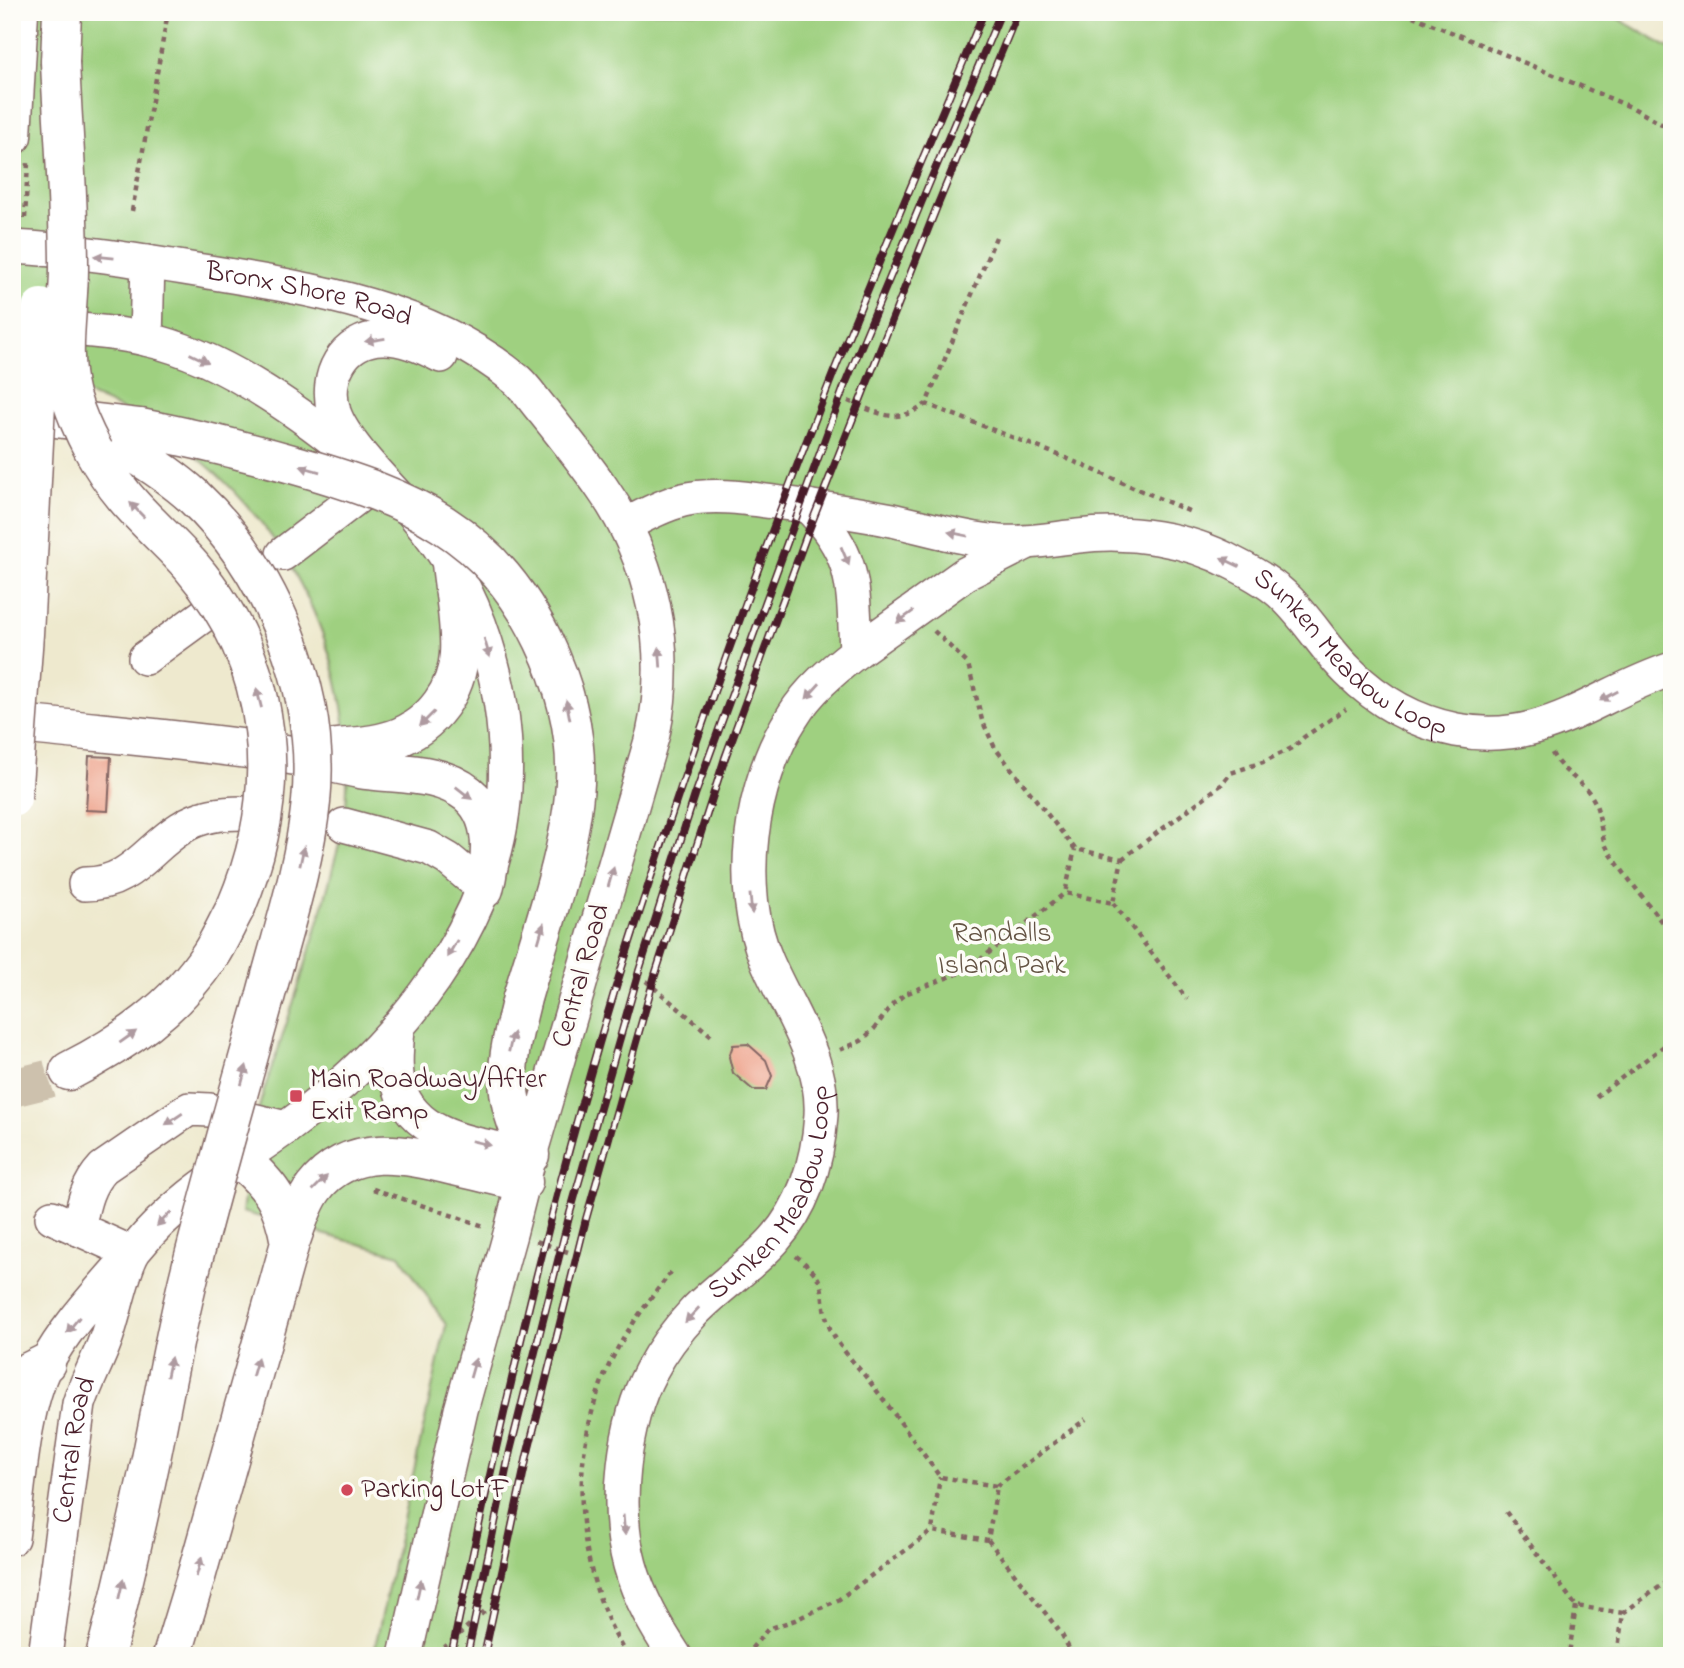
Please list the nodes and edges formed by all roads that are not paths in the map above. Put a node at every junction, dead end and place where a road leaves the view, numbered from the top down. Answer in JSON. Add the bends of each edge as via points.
{"nodes":[{"id":1,"x":19,"y":12,"type":"edge"},
{"id":2,"x":62,"y":12,"type":"edge"},
{"id":3,"x":60,"y":62,"type":"junction"},
{"id":4,"x":21,"y":144,"type":"edge"},
{"id":5,"x":18,"y":248,"type":"edge"},
{"id":6,"x":148,"y":262,"type":"junction"},
{"id":7,"x":12,"y":327,"type":"edge"},
{"id":8,"x":146,"y":339,"type":"junction"},
{"id":9,"x":14,"y":413,"type":"edge"},
{"id":10,"x":563,"y":436,"type":"junction"},
{"id":11,"x":135,"y":439,"type":"junction"},
{"id":12,"x":381,"y":479,"type":"junction"},
{"id":13,"x":808,"y":506,"type":"junction"},
{"id":14,"x":626,"y":525,"type":"junction"},
{"id":15,"x":1026,"y":543,"type":"junction"},
{"id":16,"x":283,"y":554,"type":"dead end"},
{"id":17,"x":450,"y":563,"type":"junction"},
{"id":18,"x":204,"y":615,"type":"dead end"},
{"id":19,"x":856,"y":652,"type":"junction"},
{"id":20,"x":145,"y":658,"type":"dead end"},
{"id":21,"x":1672,"y":669,"type":"edge"},
{"id":22,"x":12,"y":723,"type":"edge"},
{"id":23,"x":279,"y":753,"type":"junction"},
{"id":24,"x":12,"y":798,"type":"edge"},
{"id":25,"x":244,"y":813,"type":"dead end"},
{"id":26,"x":344,"y":825,"type":"dead end"},
{"id":27,"x":85,"y":884,"type":"dead end"},
{"id":28,"x":484,"y":889,"type":"junction"},
{"id":29,"x":398,"y":1027,"type":"junction"},
{"id":30,"x":69,"y":1071,"type":"tunnel mouth"},
{"id":31,"x":286,"y":1128,"type":"junction"},
{"id":32,"x":240,"y":1159,"type":"junction"},
{"id":33,"x":527,"y":1168,"type":"junction"},
{"id":34,"x":290,"y":1243,"type":"junction"},
{"id":35,"x":132,"y":1253,"type":"junction"},
{"id":36,"x":46,"y":1363,"type":"junction"},
{"id":37,"x":12,"y":1380,"type":"edge"},
{"id":38,"x":12,"y":1538,"type":"edge"},
{"id":39,"x":45,"y":1656,"type":"edge"},
{"id":40,"x":106,"y":1656,"type":"edge"},
{"id":41,"x":172,"y":1656,"type":"edge"},
{"id":42,"x":405,"y":1656,"type":"edge"},
{"id":43,"x":675,"y":1656,"type":"edge"}],
"edges":[{"from":1,"to":4,"type":"highway"},
{"from":2,"to":3,"type":"highway"},
{"from":3,"to":24,"type":"highway","bridge":true,"via":[[43,261]]},
{"from":30,"to":3,"type":"highway","one_way":true,"bridge":true,"via":[[153,1018],[209,956],[236,907],[255,856],[267,769],[260,699],[234,628],[208,587],[112,480],[71,397],[65,358],[69,269]]},
{"from":6,"to":5,"type":"street","name":"Bronx Shore Road","one_way":true},
{"from":6,"to":8,"type":"street"},
{"from":6,"to":10,"type":"street","name":"Bronx Shore Road","via":[[302,289],[430,326],[519,382]]},
{"from":7,"to":8,"type":"street"},
{"from":8,"to":12,"type":"street","one_way":true,"via":[[186,352],[258,388],[329,436]]},
{"from":9,"to":11,"type":"highway"},
{"from":10,"to":12,"type":"street","one_way":true,"via":[[435,353],[399,339],[368,340],[355,345],[335,368],[331,396],[341,428]]},
{"from":10,"to":14,"type":"street","name":"Central Road"},
{"from":33,"to":11,"type":"highway","one_way":true,"bridge":true,"via":[[509,1100],[509,1049],[563,853],[575,782],[572,730],[560,678],[528,612],[504,577],[469,542],[414,506],[360,484],[201,440]]},
{"from":40,"to":11,"type":"highway","one_way":true,"bridge":true,"via":[[191,1269],[298,873],[312,767],[294,659],[270,600],[235,544]]},
{"from":12,"to":16,"type":"street"},
{"from":12,"to":17,"type":"street","name":"Central Road"},
{"from":13,"to":14,"type":"street","name":"Sunken Meadow Loop","via":[[747,498],[684,499]]},
{"from":15,"to":13,"type":"street","name":"Sunken Meadow Loop","one_way":true},
{"from":13,"to":19,"type":"street","one_way":true,"via":[[827,525],[849,566]]},
{"from":33,"to":14,"type":"street","name":"Central Road","one_way":true,"via":[[658,710],[661,661],[654,608]]},
{"from":15,"to":19,"type":"street","name":"Sunken Meadow Loop","one_way":true,"via":[[965,574]]},
{"from":21,"to":15,"type":"street","name":"Sunken Meadow Loop","one_way":true,"via":[[1540,727],[1490,733],[1449,728],[1399,710],[1366,687],[1283,595],[1230,561],[1145,536],[1080,535]]},
{"from":17,"to":23,"type":"highway","one_way":true,"via":[[459,657],[448,695],[430,719],[406,735],[380,744]]},
{"from":17,"to":28,"type":"street","name":"Central Road","one_way":true,"via":[[483,634],[502,720],[504,811]]},
{"from":18,"to":20,"type":"street"},
{"from":19,"to":43,"type":"street","name":"Sunken Meadow Loop","one_way":true,"via":[[810,693],[779,740],[760,795],[749,869],[753,917],[766,960],[807,1043],[819,1084],[821,1111],[813,1171],[802,1198],[774,1240],[694,1312],[669,1343],[651,1371],[635,1414],[623,1482],[627,1552],[638,1590]]},
{"from":22,"to":23,"type":"highway"},
{"from":23,"to":28,"type":"highway","one_way":true,"via":[[456,786],[476,803],[486,822],[490,864]]},
{"from":25,"to":27,"type":"street","via":[[194,821],[131,870],[107,882]]},
{"from":26,"to":28,"type":"street","via":[[429,848]]},
{"from":28,"to":29,"type":"street","name":"Central Road","one_way":true,"via":[[449,955]]},
{"from":29,"to":31,"type":"street","name":"Central Road","via":[[346,1081]]},
{"from":29,"to":33,"type":"street","one_way":true,"via":[[399,1086],[416,1116],[428,1127]]},
{"from":31,"to":32,"type":"street","name":"Central Road"},
{"from":31,"to":35,"type":"street","one_way":true,"via":[[199,1108],[182,1113],[103,1168],[65,1223]]},
{"from":32,"to":34,"type":"highway","via":[[275,1195]]},
{"from":32,"to":35,"type":"street","name":"Central Road","one_way":true,"via":[[195,1190]]},
{"from":34,"to":33,"type":"highway","one_way":true,"via":[[304,1204],[318,1182],[364,1156],[397,1153]]},
{"from":42,"to":33,"type":"street","name":"Central Road","one_way":true,"via":[[461,1410]]},
{"from":41,"to":34,"type":"highway","one_way":true},
{"from":35,"to":36,"type":"street","name":"Central Road","one_way":true},
{"from":35,"to":39,"type":"street","name":"Central Road","via":[[105,1342],[79,1404]]},
{"from":36,"to":37,"type":"highway"},
{"from":36,"to":38,"type":"street","name":"Central Road","via":[[29,1416]]}]}
